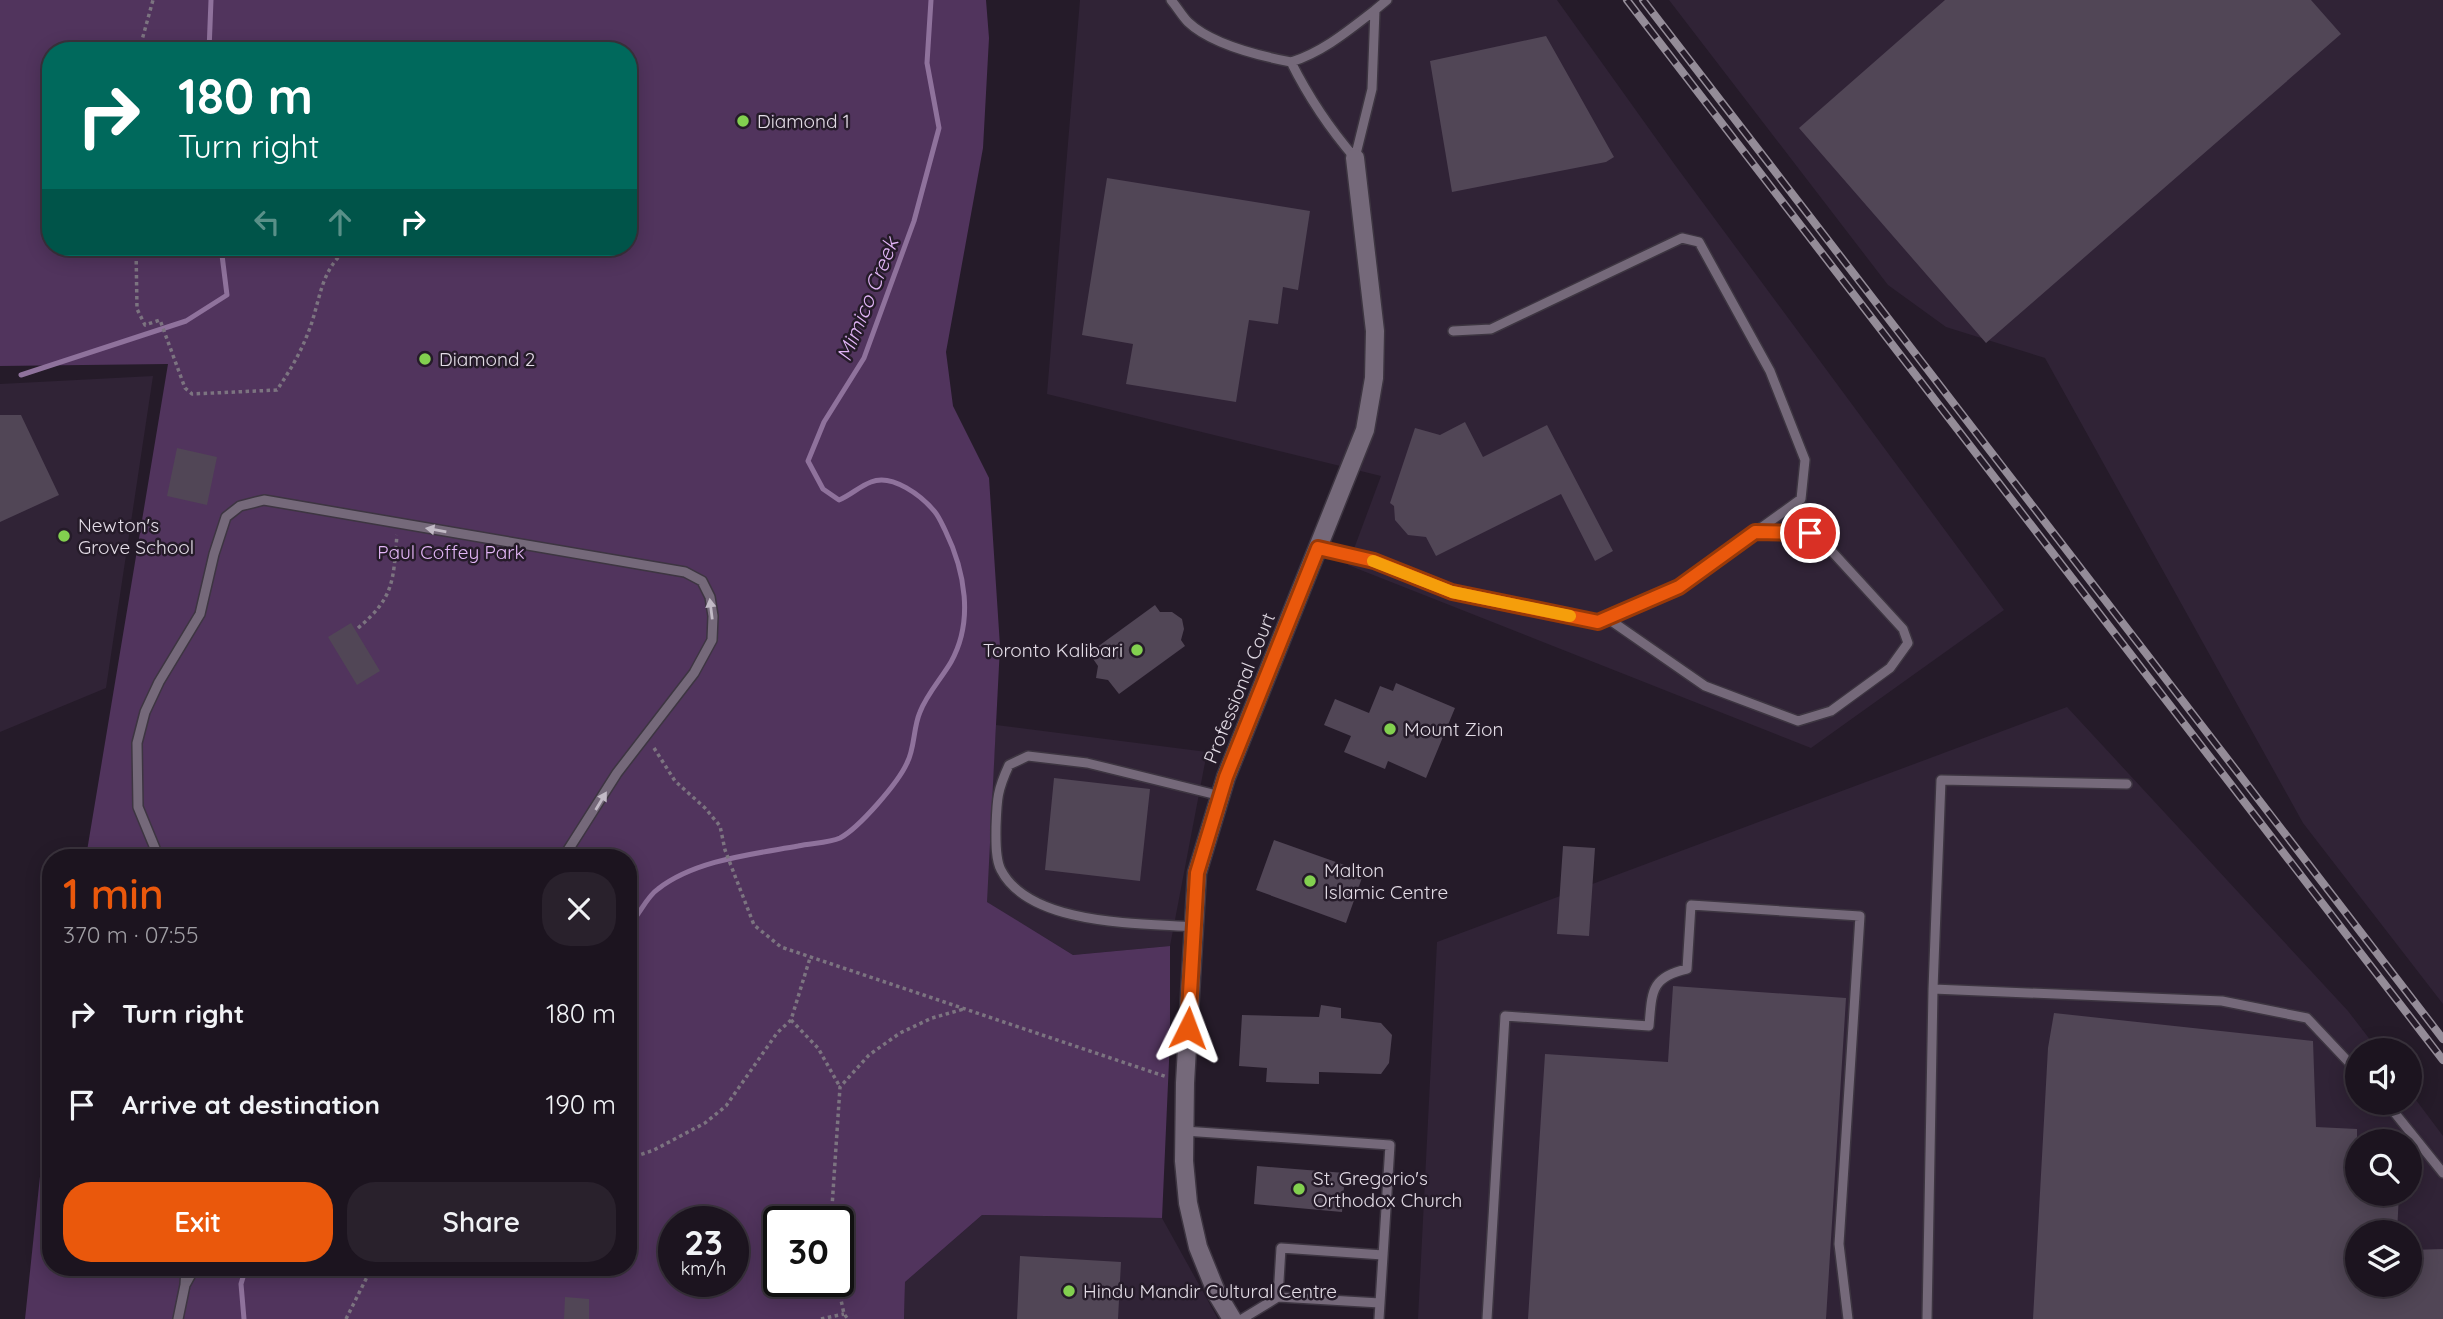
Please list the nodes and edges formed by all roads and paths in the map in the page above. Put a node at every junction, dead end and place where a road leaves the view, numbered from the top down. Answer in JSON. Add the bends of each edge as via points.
{"nodes":[{"id":1,"x":153,"y":0,"type":"edge"},
{"id":2,"x":1171,"y":0,"type":"edge"},
{"id":3,"x":1387,"y":0,"type":"edge"},
{"id":4,"x":1375,"y":9,"type":"junction"},
{"id":5,"x":141,"y":42,"type":"edge"},
{"id":6,"x":1291,"y":62,"type":"junction"},
{"id":7,"x":1355,"y":158,"type":"junction"},
{"id":8,"x":136,"y":256,"type":"edge"},
{"id":9,"x":339,"y":256,"type":"edge"},
{"id":10,"x":1453,"y":331,"type":"dead end"},
{"id":11,"x":399,"y":523,"type":"junction"},
{"id":12,"x":1755,"y":532,"type":"junction"},
{"id":13,"x":1318,"y":548,"type":"junction"},
{"id":14,"x":1607,"y":618,"type":"junction"},
{"id":15,"x":358,"y":628,"type":"dead end"},
{"id":16,"x":647,"y":734,"type":"junction"},
{"id":17,"x":2127,"y":785,"type":"dead end"},
{"id":18,"x":1221,"y":796,"type":"junction"},
{"id":19,"x":155,"y":849,"type":"edge"},
{"id":20,"x":569,"y":849,"type":"edge"},
{"id":21,"x":1194,"y":927,"type":"junction"},
{"id":22,"x":810,"y":957,"type":"junction"},
{"id":23,"x":1933,"y":989,"type":"junction"},
{"id":24,"x":964,"y":1009,"type":"junction"},
{"id":25,"x":791,"y":1020,"type":"junction"},
{"id":26,"x":2345,"y":1058,"type":"edge"},
{"id":27,"x":1185,"y":1083,"type":"junction"},
{"id":28,"x":840,"y":1087,"type":"junction"},
{"id":29,"x":2396,"y":1115,"type":"edge"},
{"id":30,"x":1184,"y":1131,"type":"junction"},
{"id":31,"x":637,"y":1155,"type":"edge"},
{"id":32,"x":2443,"y":1173,"type":"edge"},
{"id":33,"x":832,"y":1206,"type":"edge"},
{"id":34,"x":1384,"y":1255,"type":"junction"},
{"id":35,"x":186,"y":1276,"type":"edge"},
{"id":36,"x":190,"y":1276,"type":"edge"},
{"id":37,"x":368,"y":1276,"type":"edge"},
{"id":38,"x":185,"y":1285,"type":"junction"},
{"id":39,"x":840,"y":1297,"type":"edge"},
{"id":40,"x":1278,"y":1297,"type":"junction"},
{"id":41,"x":1380,"y":1303,"type":"junction"},
{"id":42,"x":846,"y":1317,"type":"edge"},
{"id":43,"x":178,"y":1319,"type":"edge"},
{"id":44,"x":346,"y":1319,"type":"edge"},
{"id":45,"x":821,"y":1319,"type":"edge"},
{"id":46,"x":1232,"y":1319,"type":"edge"},
{"id":47,"x":1242,"y":1319,"type":"edge"},
{"id":48,"x":1379,"y":1319,"type":"edge"},
{"id":49,"x":1487,"y":1319,"type":"edge"},
{"id":50,"x":1848,"y":1319,"type":"edge"},
{"id":51,"x":1927,"y":1319,"type":"edge"}],
"edges":[{"from":1,"to":5,"type":"path"},
{"from":2,"to":6,"type":"lane","via":[[1201,32],[1227,45]]},
{"from":3,"to":4,"type":"lane"},
{"from":4,"to":6,"type":"lane","via":[[1341,36]]},
{"from":4,"to":7,"type":"lane","via":[[1372,89]]},
{"from":6,"to":7,"type":"lane","via":[[1327,126]]},
{"from":7,"to":13,"type":"street","name":"Professional Court","via":[[1374,331],[1374,378],[1364,430]]},
{"from":8,"to":9,"type":"path","via":[[137,309],[145,325],[160,320],[185,388],[192,394],[277,390],[309,331],[325,275]]},
{"from":10,"to":12,"type":"lane","via":[[1491,329],[1682,238],[1699,242],[1770,371],[1805,460],[1801,499]]},
{"from":11,"to":15,"type":"path","via":[[391,588]]},
{"from":16,"to":11,"type":"lane","one_way":true,"via":[[694,673],[712,640],[710,597],[702,581],[685,572]]},
{"from":11,"to":19,"type":"lane","via":[[264,500],[240,506],[226,517],[200,614],[159,681],[137,743],[138,807]]},
{"from":12,"to":14,"type":"lane","via":[[1679,587]]},
{"from":12,"to":14,"type":"lane","via":[[1810,533],[1903,629],[1908,643],[1890,668],[1831,711],[1798,721],[1706,686]]},
{"from":13,"to":14,"type":"lane","via":[[1374,561],[1452,592],[1598,622]]},
{"from":13,"to":18,"type":"street","name":"Professional Court"},
{"from":20,"to":16,"type":"lane","one_way":true},
{"from":16,"to":22,"type":"path","via":[[675,781],[720,826],[754,925],[781,947]]},
{"from":17,"to":23,"type":"lane","via":[[1941,780]]},
{"from":18,"to":21,"type":"street","name":"Professional Court","via":[[1197,873]]},
{"from":18,"to":21,"type":"lane","via":[[1087,762],[1028,756],[1009,765],[997,792],[1000,869],[1019,891],[1057,912]]},
{"from":21,"to":27,"type":"street","name":"Professional Court"},
{"from":22,"to":24,"type":"path"},
{"from":22,"to":25,"type":"path"},
{"from":23,"to":26,"type":"lane","via":[[2222,1001],[2307,1018]]},
{"from":23,"to":51,"type":"lane"},
{"from":24,"to":27,"type":"path"},
{"from":24,"to":28,"type":"path","via":[[900,1033],[869,1055]]},
{"from":25,"to":28,"type":"path","via":[[818,1048]]},
{"from":25,"to":31,"type":"path","via":[[726,1106],[705,1123]]},
{"from":27,"to":30,"type":"street","name":"Professional Court"},
{"from":28,"to":33,"type":"path"},
{"from":29,"to":32,"type":"lane"},
{"from":30,"to":34,"type":"lane","via":[[1390,1145]]},
{"from":30,"to":46,"type":"street","name":"Professional Court","via":[[1188,1203],[1198,1247]]},
{"from":34,"to":40,"type":"lane","via":[[1281,1248]]},
{"from":34,"to":41,"type":"lane"},
{"from":35,"to":38,"type":"lane"},
{"from":36,"to":38,"type":"lane"},
{"from":37,"to":44,"type":"path"},
{"from":38,"to":43,"type":"lane"},
{"from":39,"to":42,"type":"path"},
{"from":40,"to":41,"type":"lane"},
{"from":40,"to":47,"type":"lane"},
{"from":41,"to":48,"type":"lane"},
{"from":42,"to":45,"type":"path"},
{"from":49,"to":50,"type":"lane","via":[[1505,1016],[1649,1026],[1657,983],[1687,969],[1691,905],[1860,916],[1839,1244]]}]}
